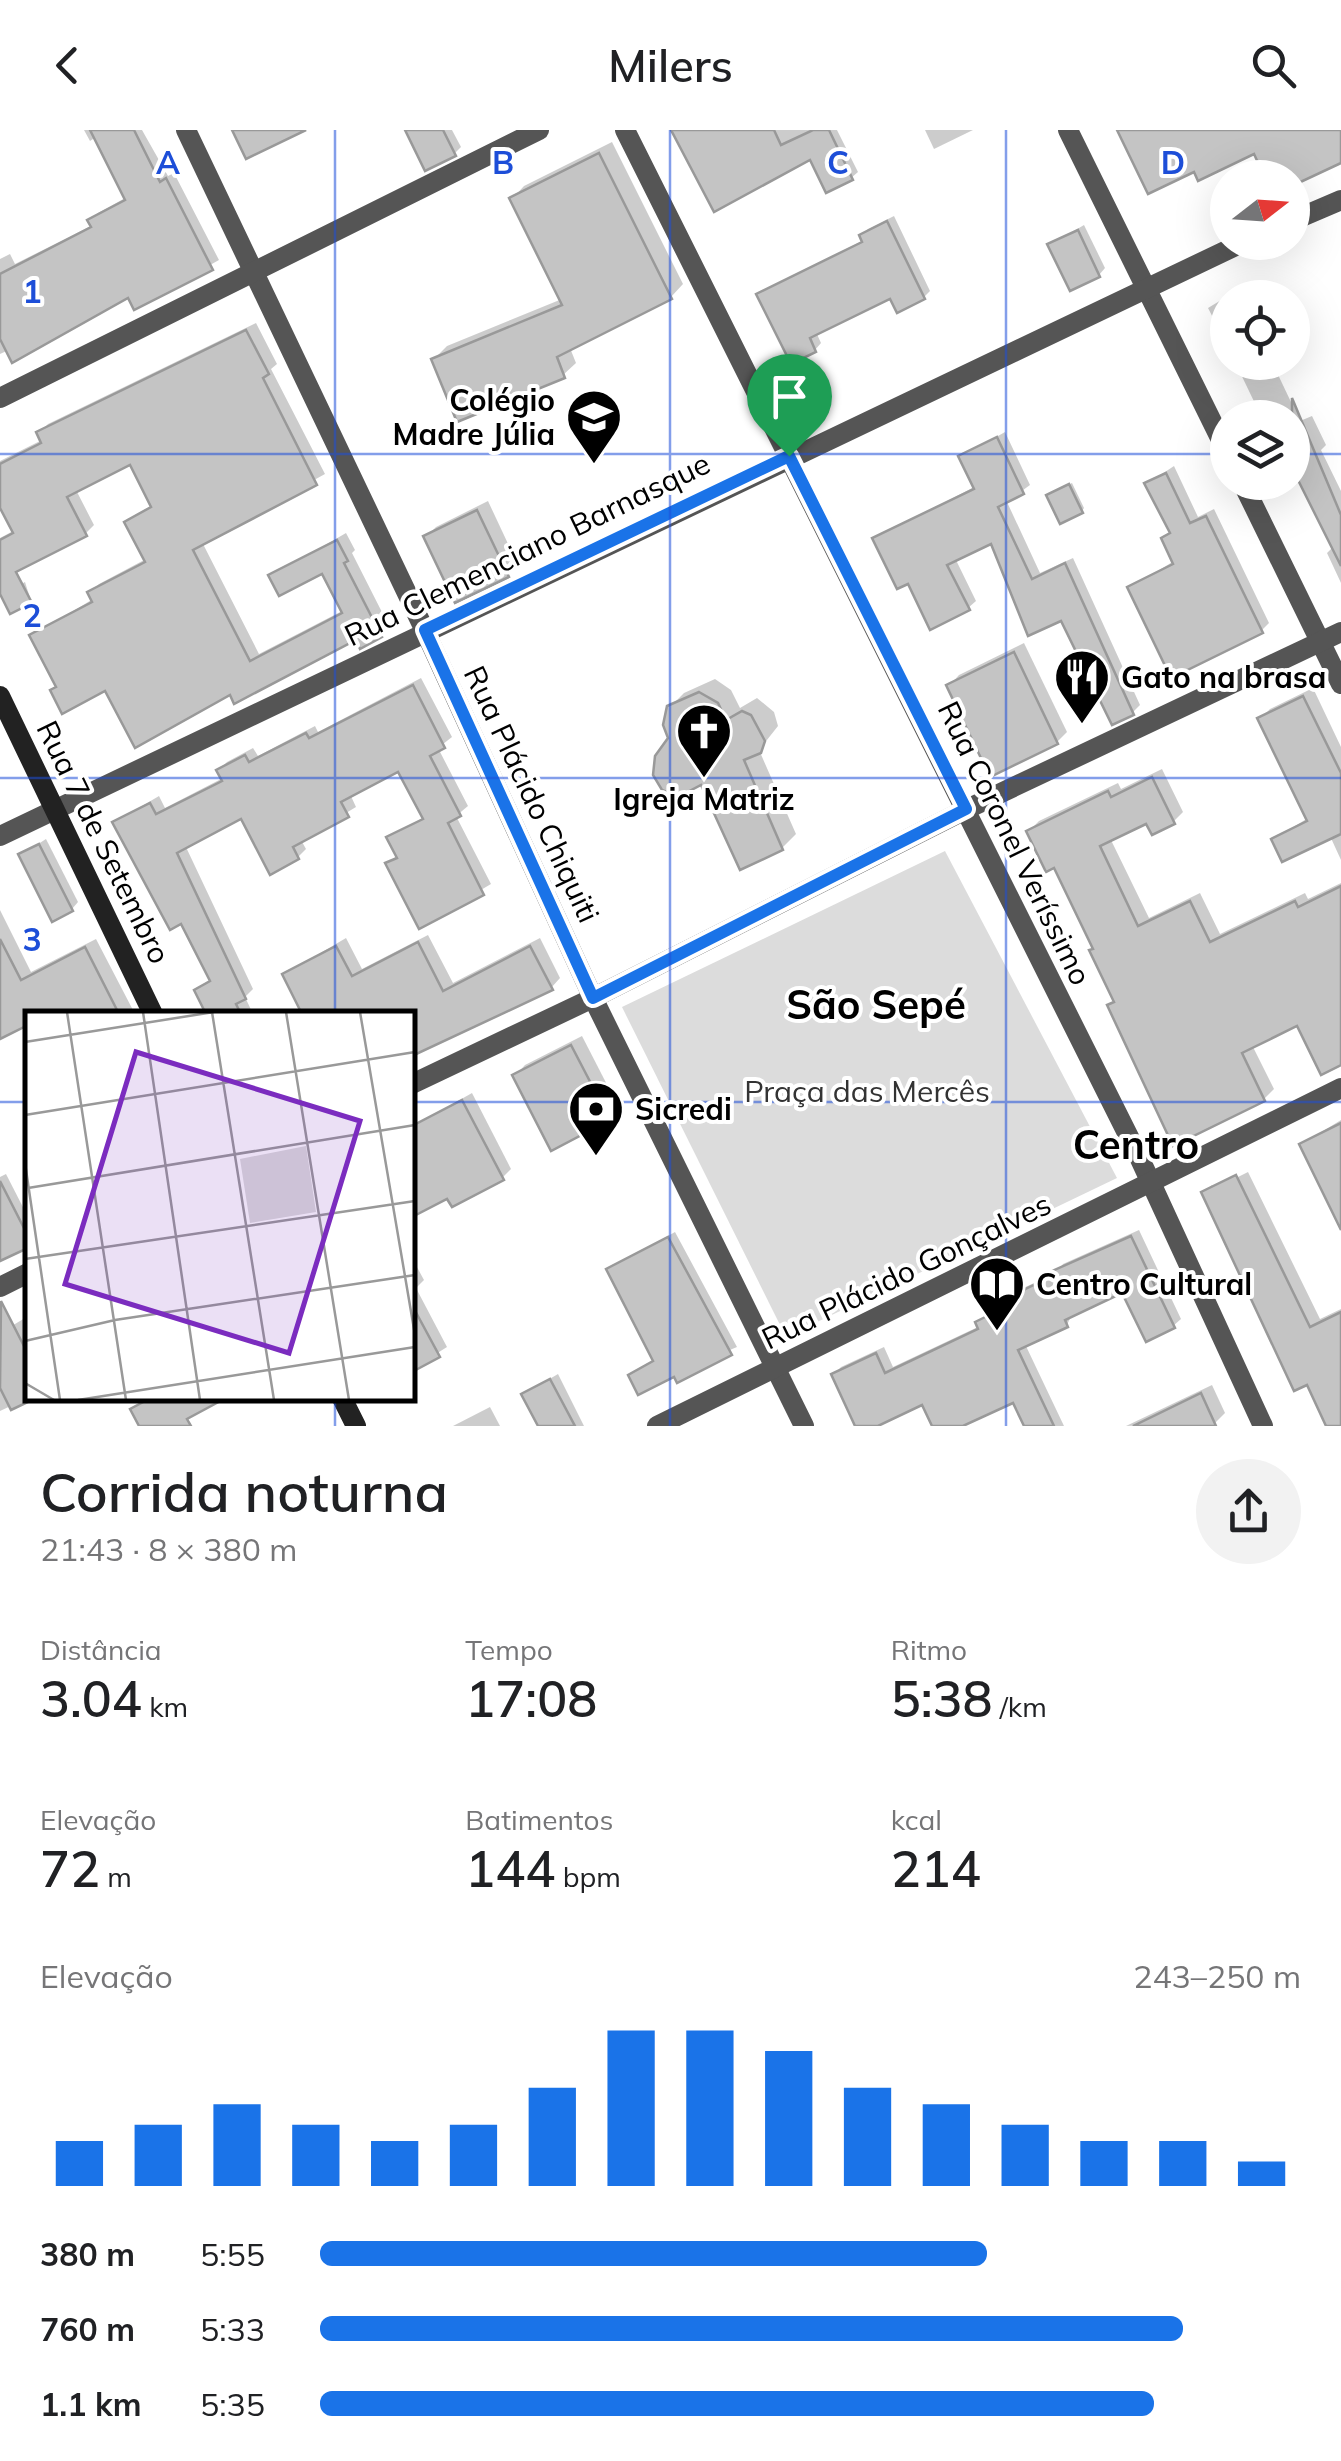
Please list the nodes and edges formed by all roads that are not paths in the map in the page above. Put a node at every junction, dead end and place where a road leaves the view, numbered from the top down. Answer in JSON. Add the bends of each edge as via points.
{"nodes":[{"id":1,"x":186,"y":130,"type":"edge"},
{"id":2,"x":538,"y":130,"type":"edge"},
{"id":3,"x":625,"y":130,"type":"edge"},
{"id":4,"x":1068,"y":130,"type":"edge"},
{"id":5,"x":1341,"y":200,"type":"edge"},
{"id":6,"x":1310,"y":213,"type":"edge"},
{"id":7,"x":1210,"y":257,"type":"edge"},
{"id":8,"x":254,"y":272,"type":"junction"},
{"id":9,"x":1145,"y":287,"type":"junction"},
{"id":10,"x":0,"y":398,"type":"edge"},
{"id":11,"x":1210,"y":418,"type":"edge"},
{"id":12,"x":789,"y":456,"type":"junction"},
{"id":13,"x":1251,"y":500,"type":"edge"},
{"id":14,"x":425,"y":630,"type":"junction"},
{"id":15,"x":1341,"y":632,"type":"edge"},
{"id":16,"x":1320,"y":642,"type":"junction"},
{"id":17,"x":1341,"y":684,"type":"edge"},
{"id":18,"x":0,"y":696,"type":"edge"},
{"id":19,"x":966,"y":809,"type":"junction"},
{"id":20,"x":55,"y":810,"type":"junction"},
{"id":21,"x":0,"y":836,"type":"edge"},
{"id":22,"x":593,"y":998,"type":"junction"},
{"id":23,"x":152,"y":1011,"type":"edge"},
{"id":24,"x":415,"y":1083,"type":"edge"},
{"id":25,"x":1341,"y":1088,"type":"edge"},
{"id":26,"x":1151,"y":1184,"type":"junction"},
{"id":27,"x":25,"y":1274,"type":"edge"},
{"id":28,"x":0,"y":1287,"type":"edge"},
{"id":29,"x":776,"y":1369,"type":"junction"},
{"id":30,"x":344,"y":1401,"type":"edge"},
{"id":31,"x":356,"y":1426,"type":"edge"},
{"id":32,"x":658,"y":1426,"type":"edge"},
{"id":33,"x":804,"y":1426,"type":"edge"},
{"id":34,"x":1263,"y":1426,"type":"edge"}],
"edges":[{"from":1,"to":8,"type":"street","name":"Rua Plácido Chiquiti"},
{"from":2,"to":8,"type":"street"},
{"from":3,"to":12,"type":"street","name":"Rua Coronel Veríssimo"},
{"from":4,"to":9,"type":"street"},
{"from":5,"to":6,"type":"street"},
{"from":7,"to":9,"type":"street","name":"Rua Clemenciano Barnasque"},
{"from":8,"to":10,"type":"street"},
{"from":8,"to":14,"type":"street","name":"Rua Plácido Chiquiti"},
{"from":9,"to":11,"type":"street"},
{"from":9,"to":12,"type":"street","name":"Rua Clemenciano Barnasque"},
{"from":12,"to":14,"type":"street","name":"Rua Clemenciano Barnasque"},
{"from":12,"to":19,"type":"street","name":"Rua Coronel Veríssimo"},
{"from":13,"to":16,"type":"street"},
{"from":14,"to":20,"type":"street","name":"Rua Clemenciano Barnasque"},
{"from":14,"to":22,"type":"street","name":"Rua Plácido Chiquiti"},
{"from":15,"to":16,"type":"street"},
{"from":16,"to":17,"type":"street"},
{"from":16,"to":19,"type":"street"},
{"from":18,"to":20,"type":"main road","name":"Rua 7 de Setembro"},
{"from":19,"to":22,"type":"street"},
{"from":19,"to":26,"type":"street","name":"Rua Coronel Veríssimo"},
{"from":20,"to":21,"type":"street","name":"Rua Clemenciano Barnasque"},
{"from":20,"to":23,"type":"main road","name":"Rua 7 de Setembro"},
{"from":22,"to":24,"type":"street"},
{"from":22,"to":29,"type":"street","name":"Rua Plácido Chiquiti"},
{"from":25,"to":26,"type":"street","name":"Rua Plácido Gonçalves"},
{"from":26,"to":29,"type":"street","name":"Rua Plácido Gonçalves"},
{"from":26,"to":34,"type":"street","name":"Rua Coronel Veríssimo"},
{"from":27,"to":28,"type":"street"},
{"from":29,"to":32,"type":"street","name":"Rua Plácido Gonçalves"},
{"from":29,"to":33,"type":"street","name":"Rua Plácido Chiquiti"},
{"from":30,"to":31,"type":"main road"}]}
